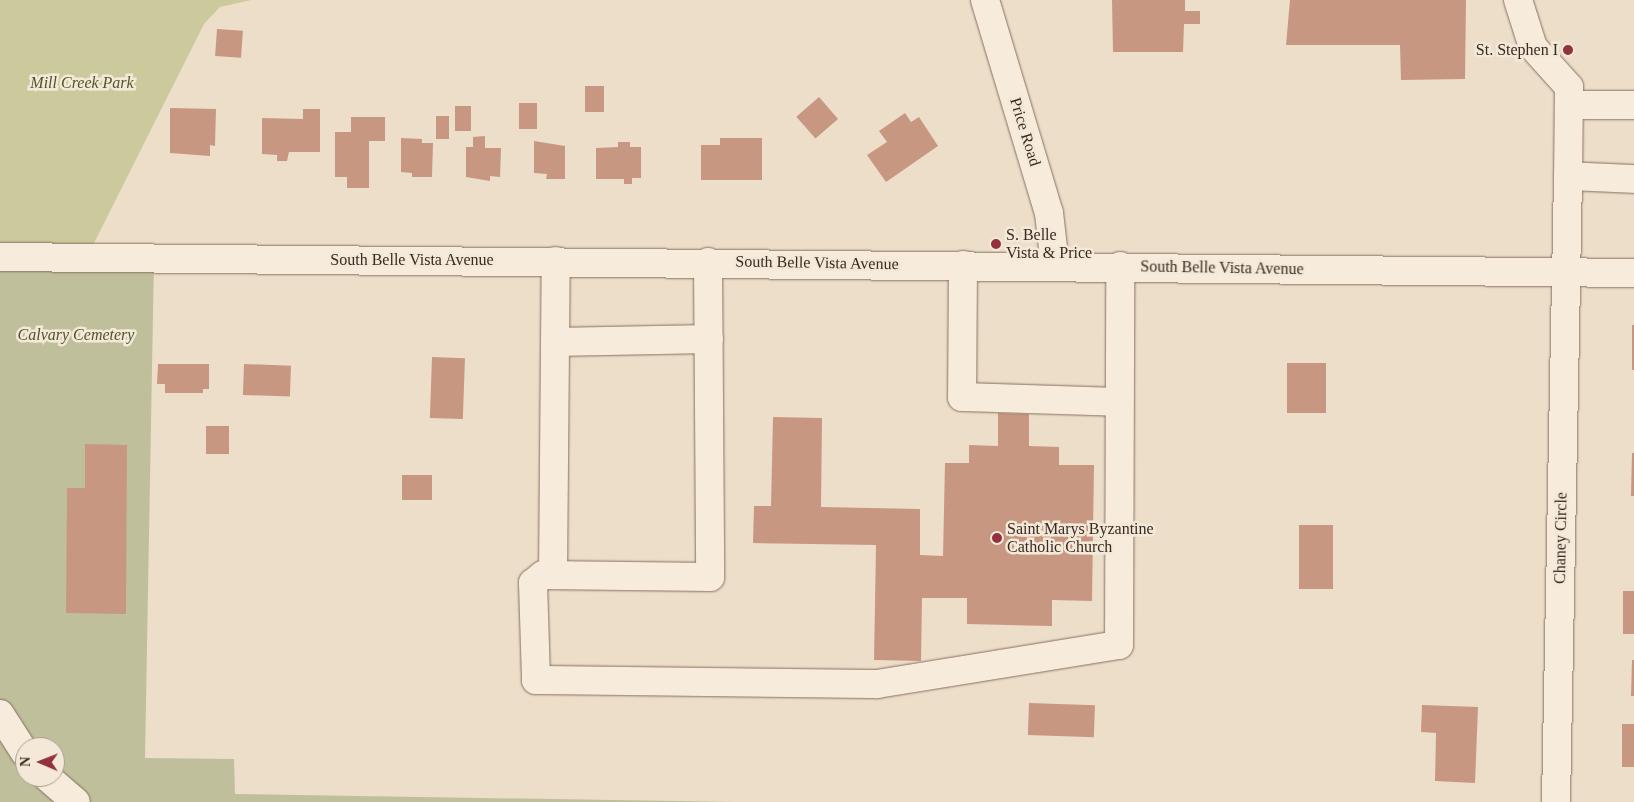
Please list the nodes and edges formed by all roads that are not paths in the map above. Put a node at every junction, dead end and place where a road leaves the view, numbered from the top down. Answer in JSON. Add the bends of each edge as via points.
{"nodes":[{"id":1,"x":985,"y":0,"type":"edge"},
{"id":2,"x":1518,"y":0,"type":"edge"},
{"id":3,"x":1569,"y":105,"type":"junction"},
{"id":4,"x":1634,"y":105,"type":"edge"},
{"id":5,"x":1568,"y":176,"type":"junction"},
{"id":6,"x":1634,"y":179,"type":"edge"},
{"id":7,"x":0,"y":256,"type":"edge"},
{"id":8,"x":556,"y":261,"type":"junction"},
{"id":9,"x":708,"y":262,"type":"junction"},
{"id":10,"x":963,"y":265,"type":"junction"},
{"id":11,"x":1055,"y":265,"type":"junction"},
{"id":12,"x":1120,"y":266,"type":"junction"},
{"id":13,"x":1568,"y":273,"type":"junction"},
{"id":14,"x":1634,"y":273,"type":"edge"},
{"id":15,"x":709,"y":339,"type":"junction"},
{"id":16,"x":555,"y":342,"type":"junction"},
{"id":17,"x":1119,"y":402,"type":"junction"},
{"id":18,"x":553,"y":575,"type":"junction"},
{"id":19,"x":0,"y":714,"type":"edge"},
{"id":20,"x":15,"y":737,"type":"edge"},
{"id":21,"x":59,"y":787,"type":"edge"},
{"id":22,"x":76,"y":802,"type":"edge"},
{"id":23,"x":1556,"y":802,"type":"edge"}],
"edges":[{"from":1,"to":11,"type":"street","name":"Price Road","via":[[1049,213]]},
{"from":2,"to":3,"type":"street","name":"Chaney Circle","via":[[1533,47],[1569,87]]},
{"from":3,"to":4,"type":"street"},
{"from":3,"to":5,"type":"street","name":"Chaney Circle"},
{"from":5,"to":6,"type":"street"},
{"from":5,"to":13,"type":"street","name":"Chaney Circle"},
{"from":7,"to":8,"type":"street","name":"South Belle Vista Avenue"},
{"from":8,"to":9,"type":"street","name":"South Belle Vista Avenue"},
{"from":8,"to":16,"type":"street"},
{"from":9,"to":10,"type":"street","name":"South Belle Vista Avenue"},
{"from":9,"to":15,"type":"street"},
{"from":10,"to":11,"type":"street","name":"South Belle Vista Avenue"},
{"from":10,"to":17,"type":"street","via":[[962,397]]},
{"from":11,"to":12,"type":"street","name":"South Belle Vista Avenue"},
{"from":12,"to":13,"type":"street","name":"South Belle Vista Avenue"},
{"from":12,"to":17,"type":"street"},
{"from":13,"to":14,"type":"street","name":"South Belle Vista Avenue"},
{"from":13,"to":23,"type":"street","name":"Chaney Circle"},
{"from":15,"to":16,"type":"street"},
{"from":15,"to":18,"type":"street","via":[[710,577]]},
{"from":16,"to":18,"type":"street"},
{"from":17,"to":18,"type":"street","via":[[1119,645],[877,684],[536,680],[533,583],[543,575]]},
{"from":19,"to":20,"type":"street"},
{"from":21,"to":22,"type":"street"}]}
